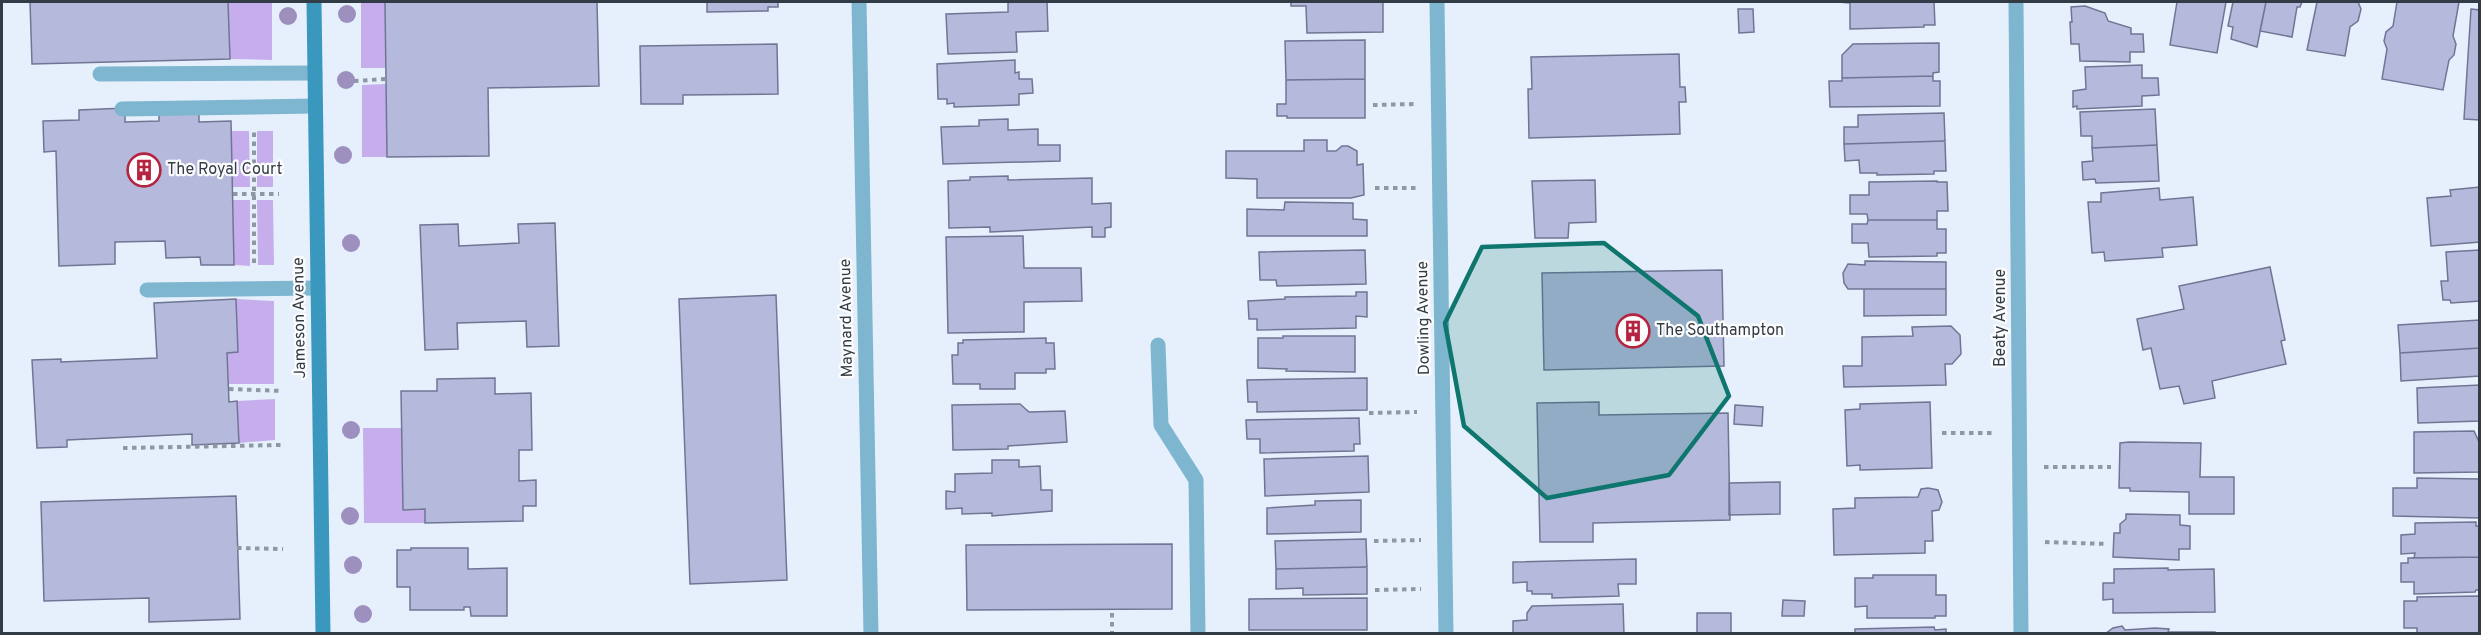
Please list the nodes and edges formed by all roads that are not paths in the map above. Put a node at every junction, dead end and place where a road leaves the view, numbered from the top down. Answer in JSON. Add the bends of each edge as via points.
{"nodes":[{"id":1,"x":314,"y":2,"type":"edge"},
{"id":2,"x":860,"y":2,"type":"edge"},
{"id":3,"x":1437,"y":2,"type":"edge"},
{"id":4,"x":2016,"y":2,"type":"edge"},
{"id":5,"x":315,"y":73,"type":"junction"},
{"id":6,"x":100,"y":74,"type":"dead end"},
{"id":7,"x":315,"y":106,"type":"junction"},
{"id":8,"x":122,"y":109,"type":"dead end"},
{"id":9,"x":318,"y":288,"type":"junction"},
{"id":10,"x":147,"y":290,"type":"dead end"},
{"id":11,"x":1158,"y":345,"type":"dead end"},
{"id":12,"x":323,"y":633,"type":"edge"},
{"id":13,"x":871,"y":633,"type":"edge"},
{"id":14,"x":1198,"y":633,"type":"edge"},
{"id":15,"x":1446,"y":633,"type":"edge"},
{"id":16,"x":2021,"y":633,"type":"edge"}],
"edges":[{"from":1,"to":5,"type":"street","name":"Jameson Avenue"},
{"from":2,"to":13,"type":"street","name":"Maynard Avenue"},
{"from":3,"to":15,"type":"street","name":"Dowling Avenue"},
{"from":4,"to":16,"type":"street","name":"Beaty Avenue"},
{"from":5,"to":6,"type":"street"},
{"from":5,"to":7,"type":"street","name":"Jameson Avenue"},
{"from":7,"to":8,"type":"street"},
{"from":7,"to":9,"type":"street","name":"Jameson Avenue"},
{"from":9,"to":10,"type":"street"},
{"from":9,"to":12,"type":"street","name":"Jameson Avenue"},
{"from":11,"to":14,"type":"street","via":[[1161,425],[1196,480]]}]}
